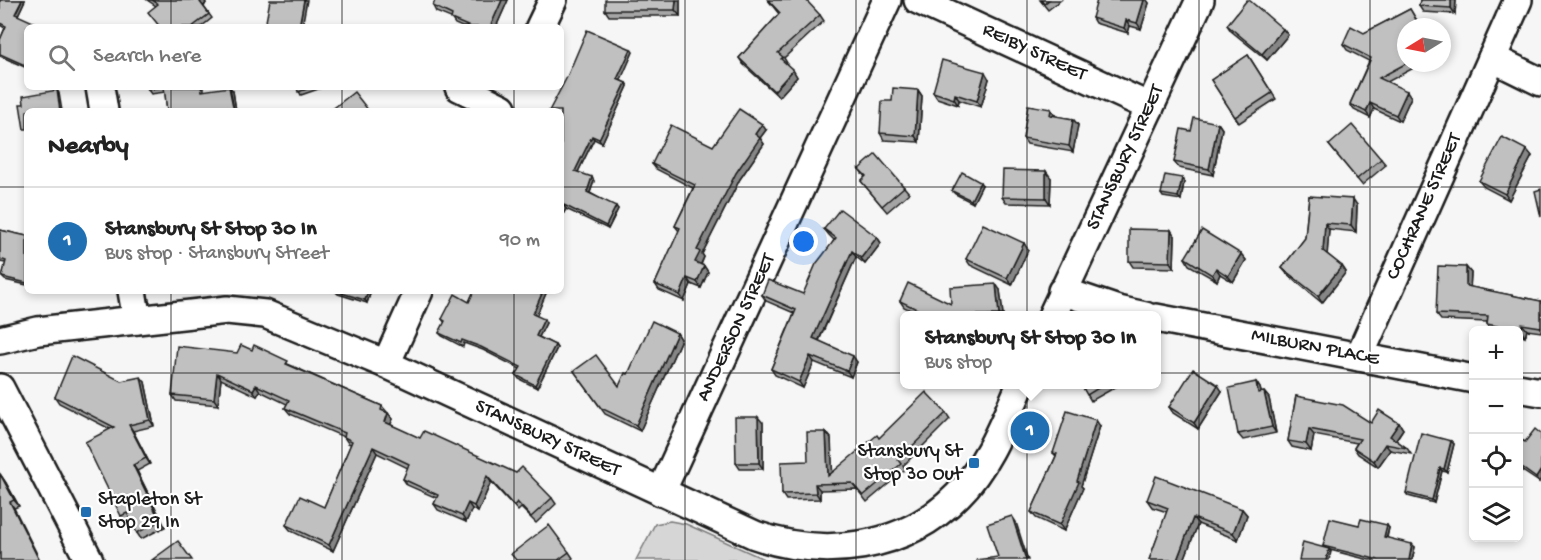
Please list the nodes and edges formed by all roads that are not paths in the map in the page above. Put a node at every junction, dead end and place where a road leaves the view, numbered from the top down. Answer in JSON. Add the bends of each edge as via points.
{"nodes":[{"id":1,"x":553,"y":0,"type":"edge"},
{"id":2,"x":888,"y":0,"type":"edge"},
{"id":3,"x":918,"y":0,"type":"edge"},
{"id":4,"x":1200,"y":0,"type":"edge"},
{"id":5,"x":1518,"y":0,"type":"edge"},
{"id":6,"x":541,"y":24,"type":"edge"},
{"id":7,"x":1492,"y":58,"type":"junction"},
{"id":8,"x":1541,"y":81,"type":"edge"},
{"id":9,"x":100,"y":90,"type":"edge"},
{"id":10,"x":468,"y":90,"type":"edge"},
{"id":11,"x":505,"y":102,"type":"edge"},
{"id":12,"x":1150,"y":107,"type":"junction"},
{"id":13,"x":104,"y":108,"type":"edge"},
{"id":14,"x":133,"y":294,"type":"edge"},
{"id":15,"x":418,"y":294,"type":"edge"},
{"id":16,"x":1057,"y":303,"type":"edge"},
{"id":17,"x":1123,"y":311,"type":"edge"},
{"id":18,"x":1161,"y":319,"type":"edge"},
{"id":19,"x":137,"y":320,"type":"junction"},
{"id":20,"x":0,"y":340,"type":"edge"},
{"id":21,"x":1359,"y":357,"type":"junction"},
{"id":22,"x":386,"y":363,"type":"junction"},
{"id":23,"x":1469,"y":378,"type":"edge"},
{"id":24,"x":0,"y":388,"type":"edge"},
{"id":25,"x":1019,"y":389,"type":"edge"},
{"id":26,"x":1523,"y":389,"type":"edge"},
{"id":27,"x":1541,"y":392,"type":"edge"},
{"id":28,"x":661,"y":492,"type":"junction"},
{"id":29,"x":89,"y":560,"type":"edge"}],
"edges":[{"from":1,"to":6,"type":"street"},
{"from":2,"to":28,"type":"street","name":"ANDERSON STREET"},
{"from":3,"to":12,"type":"street","name":"REIBY STREET"},
{"from":4,"to":12,"type":"street","name":"STANSBURY STREET"},
{"from":5,"to":7,"type":"street","name":"COCHRANE STREET"},
{"from":7,"to":8,"type":"street"},
{"from":7,"to":21,"type":"street","name":"COCHRANE STREET"},
{"from":9,"to":13,"type":"street"},
{"from":10,"to":11,"type":"street"},
{"from":12,"to":16,"type":"street","name":"STANSBURY STREET"},
{"from":14,"to":19,"type":"street"},
{"from":15,"to":22,"type":"street"},
{"from":16,"to":17,"type":"street"},
{"from":18,"to":21,"type":"street","name":"MILBURN PLACE"},
{"from":19,"to":20,"type":"street","name":"STANSBURY STREET","via":[[38,330]]},
{"from":19,"to":22,"type":"street","name":"STANSBURY STREET","via":[[227,310],[265,314]]},
{"from":21,"to":23,"type":"street","name":"MILBURN PLACE"},
{"from":22,"to":28,"type":"street","name":"STANSBURY STREET"},
{"from":24,"to":29,"type":"street"},
{"from":25,"to":28,"type":"street","name":"STANSBURY STREET","via":[[992,448],[958,495],[933,517],[878,542],[821,549],[771,541]]},
{"from":26,"to":27,"type":"street"}]}
